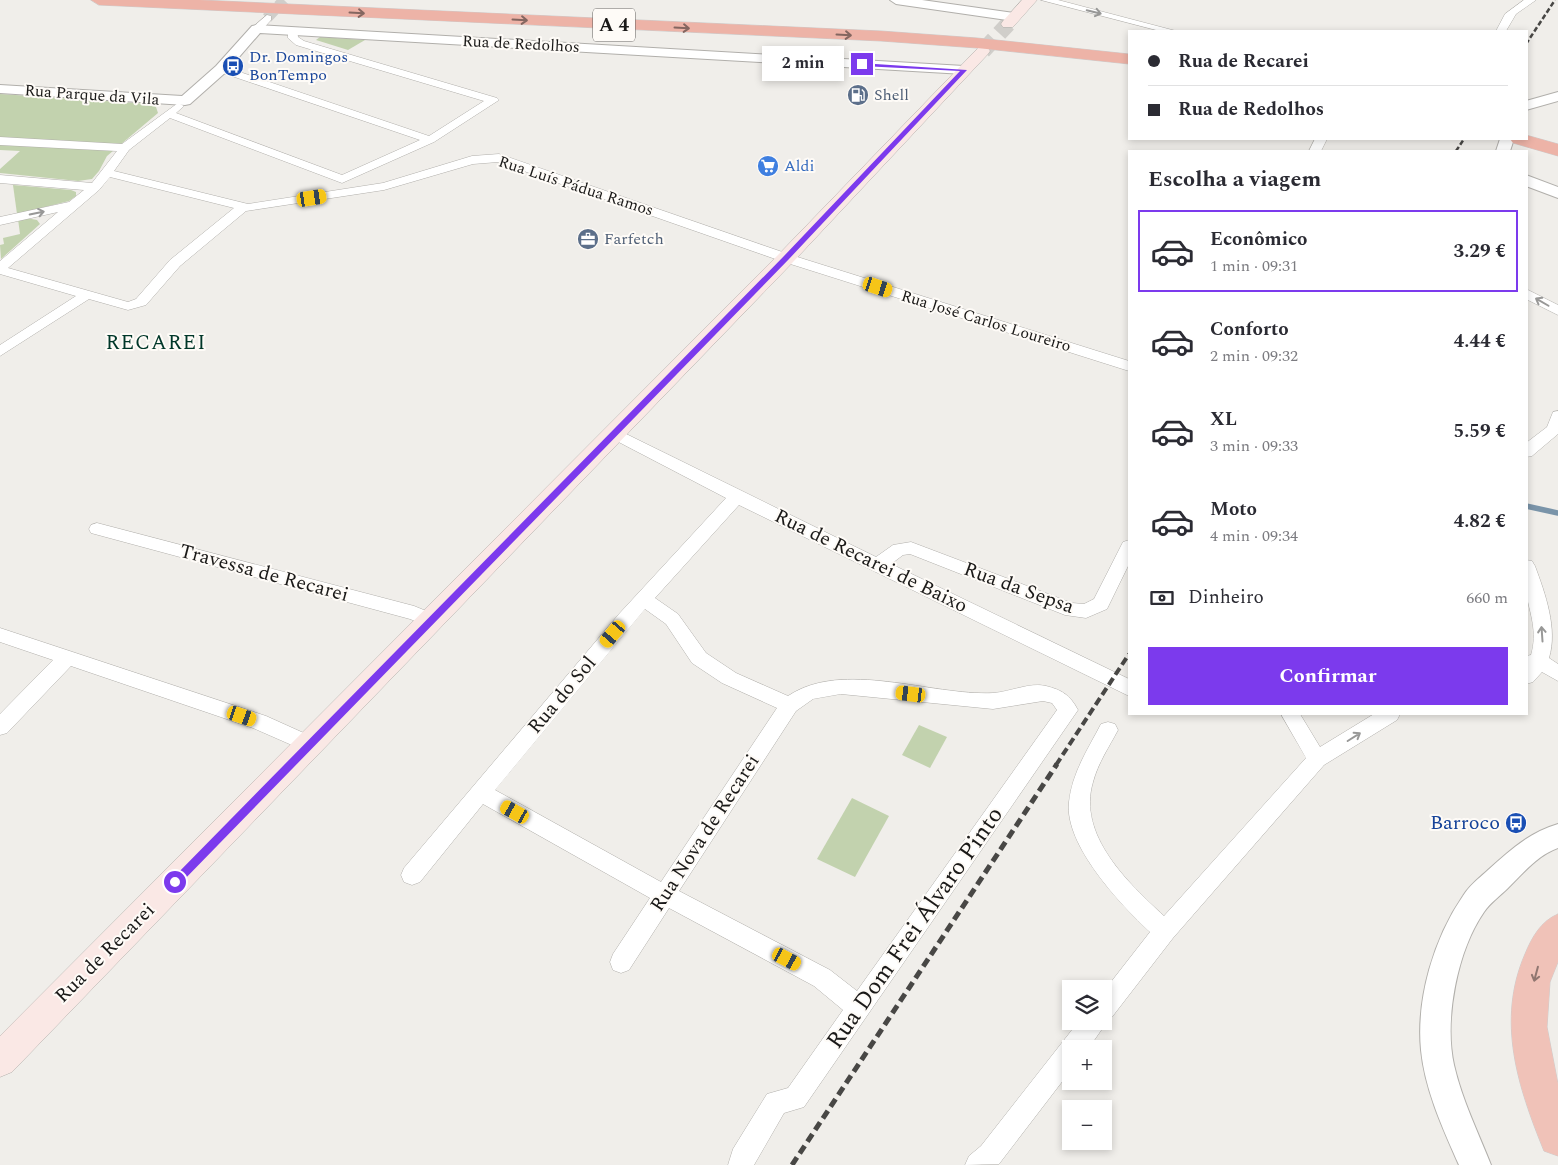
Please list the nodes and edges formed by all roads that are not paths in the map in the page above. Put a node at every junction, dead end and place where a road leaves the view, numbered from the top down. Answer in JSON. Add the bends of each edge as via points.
{"nodes":[{"id":1,"x":99,"y":0,"type":"edge"},
{"id":2,"x":369,"y":0,"type":"edge"},
{"id":3,"x":896,"y":0,"type":"edge"},
{"id":4,"x":1030,"y":0,"type":"edge"},
{"id":5,"x":1046,"y":0,"type":"edge"},
{"id":6,"x":1531,"y":0,"type":"edge"},
{"id":7,"x":327,"y":12,"type":"junction"},
{"id":8,"x":219,"y":18,"type":"dead end"},
{"id":9,"x":268,"y":18,"type":"tunnel mouth"},
{"id":10,"x":1011,"y":21,"type":"joint"},
{"id":11,"x":257,"y":29,"type":"junction"},
{"id":12,"x":1167,"y":30,"type":"edge"},
{"id":13,"x":1501,"y":30,"type":"edge"},
{"id":14,"x":293,"y":31,"type":"junction"},
{"id":15,"x":1128,"y":45,"type":"edge"},
{"id":16,"x":983,"y":51,"type":"tunnel mouth"},
{"id":17,"x":1128,"y":60,"type":"edge"},
{"id":18,"x":221,"y":69,"type":"junction"},
{"id":19,"x":964,"y":70,"type":"junction"},
{"id":20,"x":0,"y":89,"type":"edge"},
{"id":21,"x":1558,"y":96,"type":"edge"},
{"id":22,"x":185,"y":101,"type":"junction"},
{"id":23,"x":1528,"y":105,"type":"edge"},
{"id":24,"x":169,"y":114,"type":"junction"},
{"id":25,"x":1528,"y":132,"type":"edge"},
{"id":26,"x":1528,"y":133,"type":"edge"},
{"id":27,"x":1558,"y":133,"type":"edge"},
{"id":28,"x":430,"y":140,"type":"junction"},
{"id":29,"x":0,"y":141,"type":"edge"},
{"id":30,"x":124,"y":148,"type":"junction"},
{"id":31,"x":1558,"y":150,"type":"edge"},
{"id":32,"x":107,"y":173,"type":"junction"},
{"id":33,"x":0,"y":179,"type":"edge"},
{"id":34,"x":1528,"y":181,"type":"edge"},
{"id":35,"x":95,"y":187,"type":"junction"},
{"id":36,"x":1558,"y":193,"type":"edge"},
{"id":37,"x":73,"y":205,"type":"junction"},
{"id":38,"x":242,"y":208,"type":"junction"},
{"id":39,"x":0,"y":221,"type":"edge"},
{"id":40,"x":786,"y":258,"type":"junction"},
{"id":41,"x":0,"y":269,"type":"edge"},
{"id":42,"x":88,"y":294,"type":"junction"},
{"id":43,"x":1528,"y":294,"type":"edge"},
{"id":44,"x":1558,"y":311,"type":"edge"},
{"id":45,"x":0,"y":351,"type":"edge"},
{"id":46,"x":1128,"y":366,"type":"edge"},
{"id":47,"x":1558,"y":416,"type":"edge"},
{"id":48,"x":614,"y":433,"type":"junction"},
{"id":49,"x":1528,"y":450,"type":"edge"},
{"id":50,"x":737,"y":497,"type":"junction"},
{"id":51,"x":97,"y":529,"type":"dead end"},
{"id":52,"x":1128,"y":548,"type":"edge"},
{"id":53,"x":878,"y":564,"type":"junction"},
{"id":54,"x":1528,"y":571,"type":"edge"},
{"id":55,"x":643,"y":599,"type":"junction"},
{"id":56,"x":430,"y":620,"type":"junction"},
{"id":57,"x":0,"y":635,"type":"edge"},
{"id":58,"x":67,"y":658,"type":"junction"},
{"id":59,"x":1532,"y":662,"type":"edge"},
{"id":60,"x":1558,"y":673,"type":"edge"},
{"id":61,"x":1528,"y":675,"type":"edge"},
{"id":62,"x":1128,"y":688,"type":"edge"},
{"id":63,"x":789,"y":705,"type":"junction"},
{"id":64,"x":1291,"y":715,"type":"edge"},
{"id":65,"x":1388,"y":715,"type":"edge"},
{"id":66,"x":0,"y":727,"type":"edge"},
{"id":67,"x":1108,"y":730,"type":"dead end"},
{"id":68,"x":310,"y":745,"type":"junction"},
{"id":69,"x":1317,"y":759,"type":"junction"},
{"id":70,"x":481,"y":793,"type":"junction"},
{"id":71,"x":1558,"y":836,"type":"edge"},
{"id":72,"x":412,"y":875,"type":"dead end"},
{"id":73,"x":665,"y":894,"type":"junction"},
{"id":74,"x":1165,"y":931,"type":"junction"},
{"id":75,"x":1558,"y":931,"type":"edge"},
{"id":76,"x":621,"y":962,"type":"dead end"},
{"id":77,"x":1112,"y":999,"type":"edge"},
{"id":78,"x":858,"y":1009,"type":"junction"},
{"id":79,"x":1087,"y":1030,"type":"edge"},
{"id":80,"x":1080,"y":1040,"type":"edge"},
{"id":81,"x":0,"y":1060,"type":"edge"},
{"id":82,"x":1062,"y":1063,"type":"edge"},
{"id":83,"x":1558,"y":1137,"type":"edge"},
{"id":84,"x":741,"y":1165,"type":"edge"},
{"id":85,"x":978,"y":1165,"type":"edge"},
{"id":86,"x":1475,"y":1165,"type":"edge"}],
"edges":[{"from":1,"to":7,"type":"highway","number":"A 4"},
{"from":2,"to":15,"type":"highway","number":"A 4","via":[[883,23],[992,30]]},
{"from":3,"to":10,"type":"street"},
{"from":4,"to":10,"type":"main road"},
{"from":5,"to":12,"type":"street","one_way":true},
{"from":6,"to":13,"type":"street","via":[[1510,13]]},
{"from":7,"to":8,"type":"highway"},
{"from":7,"to":17,"type":"highway","number":"A 4","one_way":true,"via":[[881,36]]},
{"from":9,"to":11,"type":"street"},
{"from":11,"to":14,"type":"street","name":"Rua de Redolhos"},
{"from":11,"to":18,"type":"street"},
{"from":14,"to":19,"type":"street","name":"Rua de Redolhos"},
{"from":14,"to":28,"type":"street","via":[[293,38],[300,43],[493,100]]},
{"from":16,"to":19,"type":"main road","name":"Rua de Recarei"},
{"from":18,"to":22,"type":"street"},
{"from":18,"to":28,"type":"street"},
{"from":19,"to":40,"type":"main road","name":"Rua de Recarei"},
{"from":20,"to":22,"type":"street","name":"Rua Parque da Vila"},
{"from":21,"to":23,"type":"street"},
{"from":22,"to":24,"type":"street"},
{"from":24,"to":28,"type":"street","via":[[342,179]]},
{"from":24,"to":30,"type":"street"},
{"from":25,"to":27,"type":"highway"},
{"from":26,"to":31,"type":"highway"},
{"from":29,"to":30,"type":"street"},
{"from":30,"to":32,"type":"street"},
{"from":32,"to":35,"type":"street"},
{"from":32,"to":38,"type":"street"},
{"from":33,"to":35,"type":"street"},
{"from":34,"to":36,"type":"street"},
{"from":35,"to":37,"type":"street"},
{"from":39,"to":37,"type":"street","one_way":true},
{"from":37,"to":41,"type":"street"},
{"from":38,"to":40,"type":"street","name":"Rua Luís Pádua Ramos","via":[[363,190],[404,182],[472,160],[500,158]]},
{"from":38,"to":42,"type":"street","via":[[175,263],[141,302],[128,306]]},
{"from":40,"to":46,"type":"street","name":"Rua José Carlos Loureiro"},
{"from":40,"to":48,"type":"main road","name":"Rua de Recarei"},
{"from":41,"to":42,"type":"street"},
{"from":42,"to":45,"type":"street"},
{"from":44,"to":43,"type":"street","one_way":true},
{"from":47,"to":49,"type":"street","via":[[1554,429]]},
{"from":48,"to":50,"type":"street","name":"Rua de Recarei de Baixo"},
{"from":48,"to":56,"type":"main road","name":"Rua de Recarei"},
{"from":50,"to":53,"type":"street","name":"Rua de Recarei de Baixo"},
{"from":50,"to":55,"type":"street","name":"Rua do Sol"},
{"from":51,"to":56,"type":"street","name":"Travessa de Recarei","via":[[414,613]]},
{"from":52,"to":53,"type":"street","name":"Rua da Sepsa","via":[[1101,604],[1086,612],[1071,610],[910,548],[899,549]]},
{"from":53,"to":62,"type":"street","name":"Rua de Recarei de Baixo"},
{"from":59,"to":54,"type":"street","one_way":true,"via":[[1543,638],[1539,601]]},
{"from":55,"to":63,"type":"street","via":[[672,619],[699,658],[728,678]]},
{"from":55,"to":70,"type":"street","name":"Rua do Sol"},
{"from":56,"to":68,"type":"main road","name":"Rua de Recarei"},
{"from":57,"to":58,"type":"street"},
{"from":58,"to":66,"type":"street"},
{"from":58,"to":68,"type":"street","via":[[259,722]]},
{"from":59,"to":60,"type":"street"},
{"from":59,"to":61,"type":"street","via":[[1535,670]]},
{"from":63,"to":73,"type":"street","name":"Rua Nova de Recarei"},
{"from":63,"to":78,"type":"street","name":"Rua Dom Frei Álvaro Pinto","via":[[808,692],[842,686],[993,701],[1043,693],[1058,697],[1068,710]]},
{"from":64,"to":69,"type":"street"},
{"from":69,"to":65,"type":"street","one_way":true},
{"from":67,"to":74,"type":"street","via":[[1081,786],[1078,811],[1103,865],[1139,909]]},
{"from":68,"to":81,"type":"main road","name":"Rua de Recarei"},
{"from":69,"to":74,"type":"street"},
{"from":70,"to":72,"type":"street","name":"Rua do Sol"},
{"from":70,"to":73,"type":"street"},
{"from":71,"to":86,"type":"street","via":[[1534,847],[1474,904],[1461,926],[1441,992],[1436,1018],[1436,1051],[1455,1121]]},
{"from":73,"to":76,"type":"street","name":"Rua Nova de Recarei"},
{"from":73,"to":78,"type":"street","via":[[822,978]]},
{"from":74,"to":77,"type":"street"},
{"from":75,"to":83,"type":"highway","one_way":true,"via":[[1540,960],[1528,1017],[1530,1051],[1543,1101]]},
{"from":78,"to":84,"type":"street","name":"Rua Dom Frei Álvaro Pinto","via":[[795,1098],[776,1103],[742,1158]]},
{"from":79,"to":80,"type":"street"},
{"from":82,"to":85,"type":"street","via":[[990,1155]]}]}
